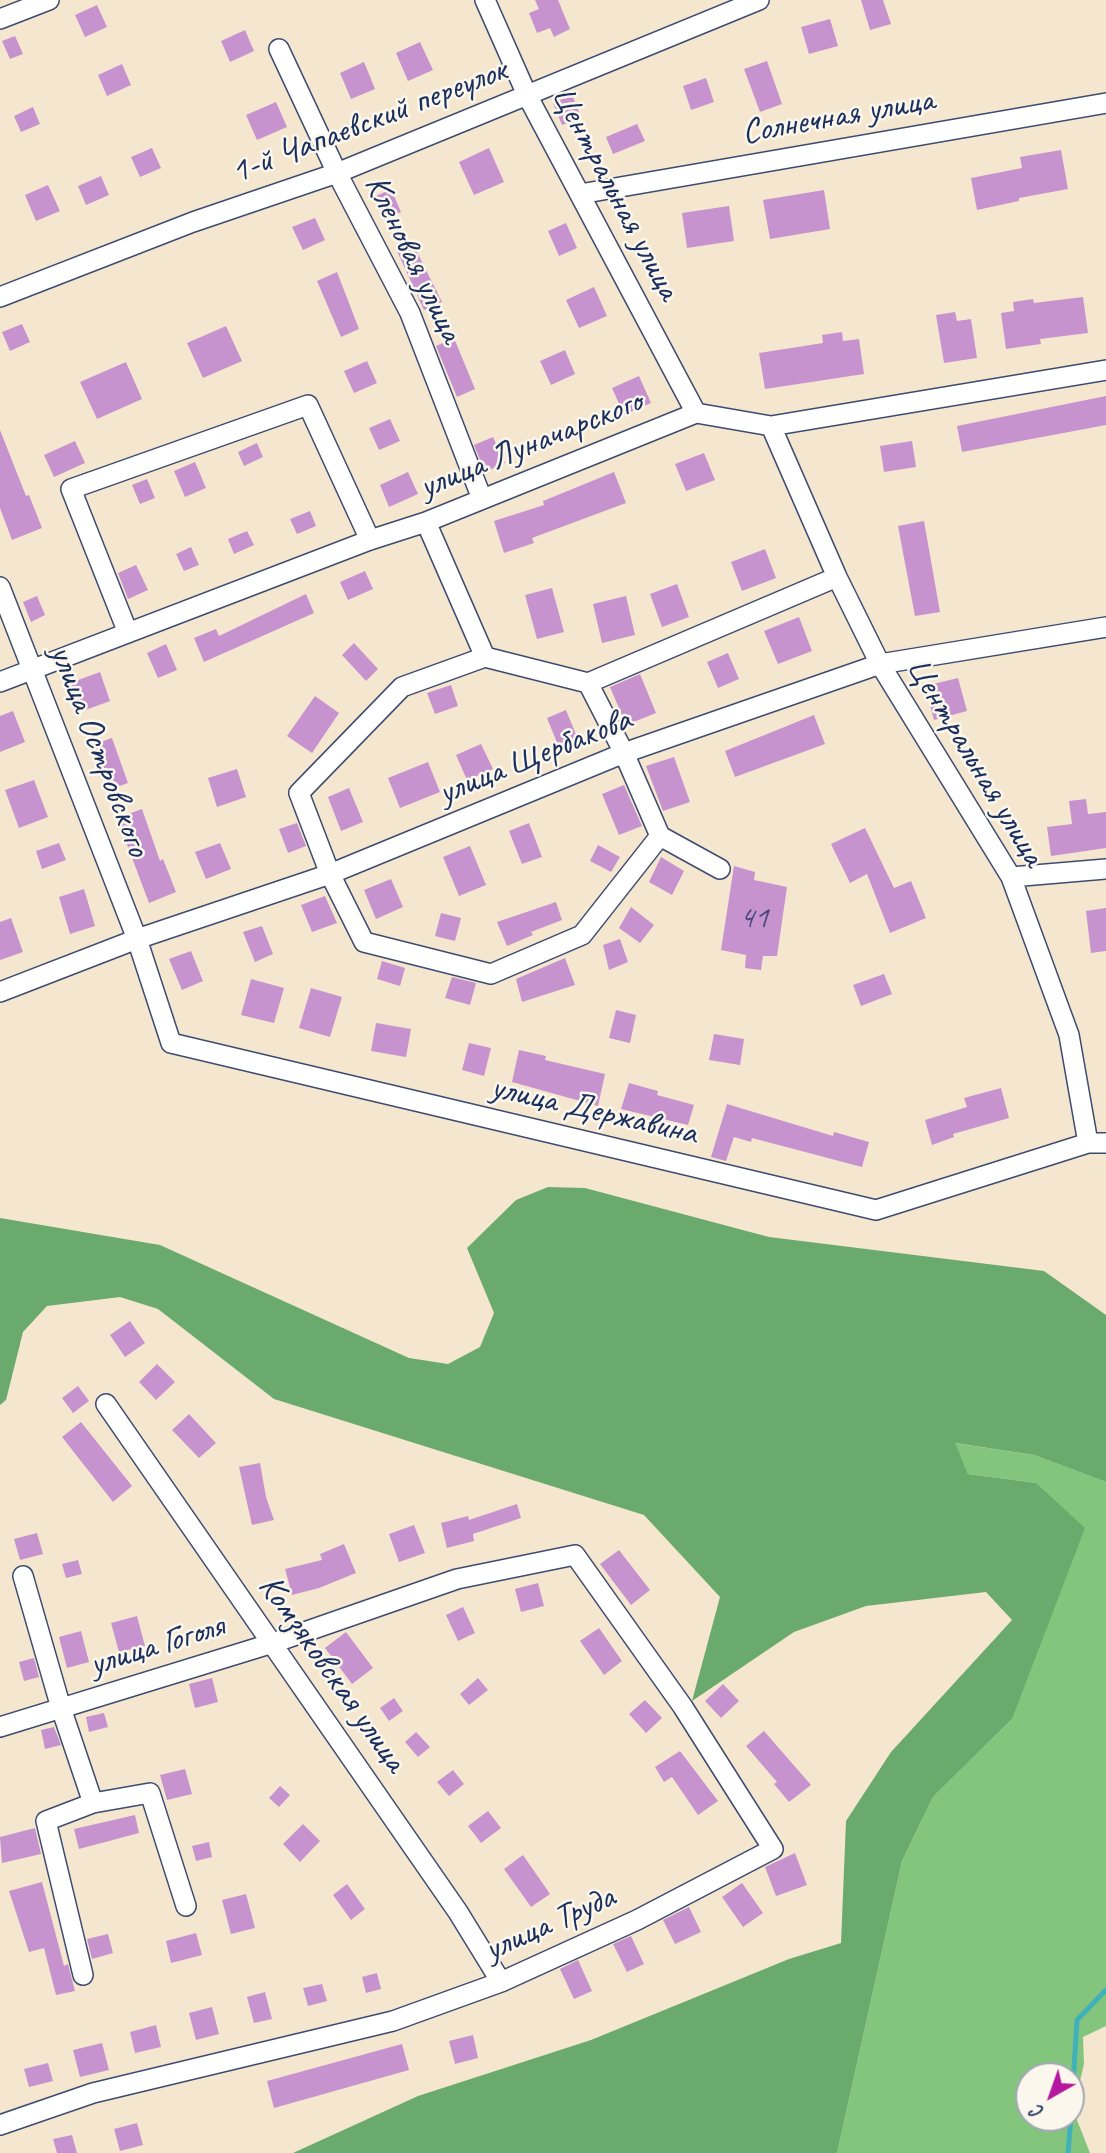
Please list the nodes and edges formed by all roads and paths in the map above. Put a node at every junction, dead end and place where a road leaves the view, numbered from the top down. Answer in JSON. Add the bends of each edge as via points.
{"nodes":[{"id":1,"x":49,"y":0,"type":"edge"},
{"id":2,"x":485,"y":0,"type":"edge"},
{"id":3,"x":759,"y":0,"type":"edge"},
{"id":4,"x":0,"y":19,"type":"edge"},
{"id":5,"x":279,"y":49,"type":"dead end"},
{"id":6,"x":527,"y":95,"type":"junction"},
{"id":7,"x":1106,"y":103,"type":"edge"},
{"id":8,"x":337,"y":173,"type":"junction"},
{"id":9,"x":580,"y":194,"type":"junction"},
{"id":10,"x":0,"y":297,"type":"edge"},
{"id":11,"x":1106,"y":370,"type":"edge"},
{"id":12,"x":696,"y":413,"type":"junction"},
{"id":13,"x":771,"y":426,"type":"junction"},
{"id":14,"x":482,"y":499,"type":"junction"},
{"id":15,"x":426,"y":522,"type":"junction"},
{"id":16,"x":370,"y":540,"type":"junction"},
{"id":17,"x":836,"y":577,"type":"junction"},
{"id":18,"x":0,"y":587,"type":"edge"},
{"id":19,"x":1106,"y":627,"type":"edge"},
{"id":20,"x":128,"y":633,"type":"junction"},
{"id":21,"x":485,"y":657,"type":"junction"},
{"id":22,"x":880,"y":664,"type":"junction"},
{"id":23,"x":34,"y":668,"type":"junction"},
{"id":24,"x":0,"y":682,"type":"edge"},
{"id":25,"x":588,"y":684,"type":"junction"},
{"id":26,"x":624,"y":753,"type":"junction"},
{"id":27,"x":660,"y":836,"type":"junction"},
{"id":28,"x":720,"y":869,"type":"dead end"},
{"id":29,"x":1106,"y":869,"type":"edge"},
{"id":30,"x":330,"y":874,"type":"junction"},
{"id":31,"x":1011,"y":877,"type":"junction"},
{"id":32,"x":137,"y":939,"type":"junction"},
{"id":33,"x":0,"y":992,"type":"edge"},
{"id":34,"x":1097,"y":1143,"type":"edge"},
{"id":35,"x":106,"y":1404,"type":"dead end"},
{"id":36,"x":575,"y":1555,"type":"joint"},
{"id":37,"x":23,"y":1576,"type":"dead end"},
{"id":38,"x":272,"y":1643,"type":"junction"},
{"id":39,"x":61,"y":1708,"type":"junction"},
{"id":40,"x":0,"y":1727,"type":"edge"},
{"id":41,"x":93,"y":1803,"type":"junction"},
{"id":42,"x":186,"y":1906,"type":"dead end"},
{"id":43,"x":83,"y":1975,"type":"dead end"},
{"id":44,"x":501,"y":1982,"type":"junction"},
{"id":45,"x":0,"y":2124,"type":"edge"}],
"edges":[{"from":1,"to":4,"type":"street"},
{"from":2,"to":6,"type":"street","name":"Центральная улица"},
{"from":3,"to":6,"type":"street","name":"1-й Чапаевский переулок"},
{"from":5,"to":8,"type":"street","name":"Кленовая улица"},
{"from":6,"to":8,"type":"street","name":"1-й Чапаевский переулок"},
{"from":6,"to":9,"type":"street","name":"Центральная улица"},
{"from":7,"to":9,"type":"street","name":"Солнечная улица"},
{"from":8,"to":10,"type":"street","name":"1-й Чапаевский переулок","via":[[193,222]]},
{"from":8,"to":14,"type":"street","name":"Кленовая улица","via":[[410,313]]},
{"from":9,"to":12,"type":"street","name":"Центральная улица"},
{"from":11,"to":13,"type":"street","name":"улица Луначарского"},
{"from":12,"to":13,"type":"street","name":"улица Луначарского"},
{"from":12,"to":14,"type":"street","name":"улица Луначарского"},
{"from":13,"to":17,"type":"street","name":"Центральная улица"},
{"from":14,"to":15,"type":"street","name":"улица Луначарского"},
{"from":15,"to":16,"type":"street","name":"улица Луначарского"},
{"from":15,"to":21,"type":"street"},
{"from":16,"to":20,"type":"street","name":"улица Луначарского"},
{"from":16,"to":20,"type":"street","via":[[309,405],[71,489]]},
{"from":17,"to":22,"type":"street","name":"Центральная улица"},
{"from":17,"to":25,"type":"street"},
{"from":18,"to":23,"type":"street","name":"улица Островского"},
{"from":19,"to":22,"type":"street","name":"улица Щербакова"},
{"from":20,"to":23,"type":"street","name":"улица Луначарского"},
{"from":21,"to":25,"type":"street"},
{"from":21,"to":30,"type":"street","via":[[402,687],[299,793]]},
{"from":22,"to":26,"type":"street","name":"улица Щербакова"},
{"from":22,"to":31,"type":"street","name":"Центральная улица"},
{"from":23,"to":24,"type":"street","name":"улица Луначарского"},
{"from":23,"to":32,"type":"street","name":"улица Островского"},
{"from":25,"to":26,"type":"street"},
{"from":26,"to":27,"type":"street"},
{"from":26,"to":30,"type":"street","name":"улица Щербакова"},
{"from":27,"to":28,"type":"street"},
{"from":27,"to":30,"type":"street","via":[[582,935],[491,974],[364,942]]},
{"from":29,"to":31,"type":"street"},
{"from":30,"to":32,"type":"street","name":"улица Щербакова"},
{"from":31,"to":34,"type":"street","name":"Центральная улица","via":[[1069,1035]]},
{"from":32,"to":33,"type":"street","name":"улица Щербакова"},
{"from":32,"to":34,"type":"street","name":"улица Державина","via":[[171,1043],[876,1210]]},
{"from":35,"to":38,"type":"street","name":"Комзяковская улица"},
{"from":36,"to":38,"type":"street","name":"улица Гоголя","via":[[457,1578]]},
{"from":36,"to":44,"type":"street","name":"улица Труда","via":[[683,1707],[773,1849],[637,1920]]},
{"from":37,"to":39,"type":"street"},
{"from":38,"to":39,"type":"street","name":"улица Гоголя"},
{"from":38,"to":44,"type":"street","name":"Комзяковская улица","via":[[458,1912]]},
{"from":39,"to":40,"type":"street","name":"улица Гоголя"},
{"from":39,"to":41,"type":"street"},
{"from":41,"to":42,"type":"street","via":[[150,1793]]},
{"from":41,"to":43,"type":"street","via":[[46,1821]]},
{"from":44,"to":45,"type":"street","name":"улица Труда","via":[[393,2021],[93,2093]]}]}
